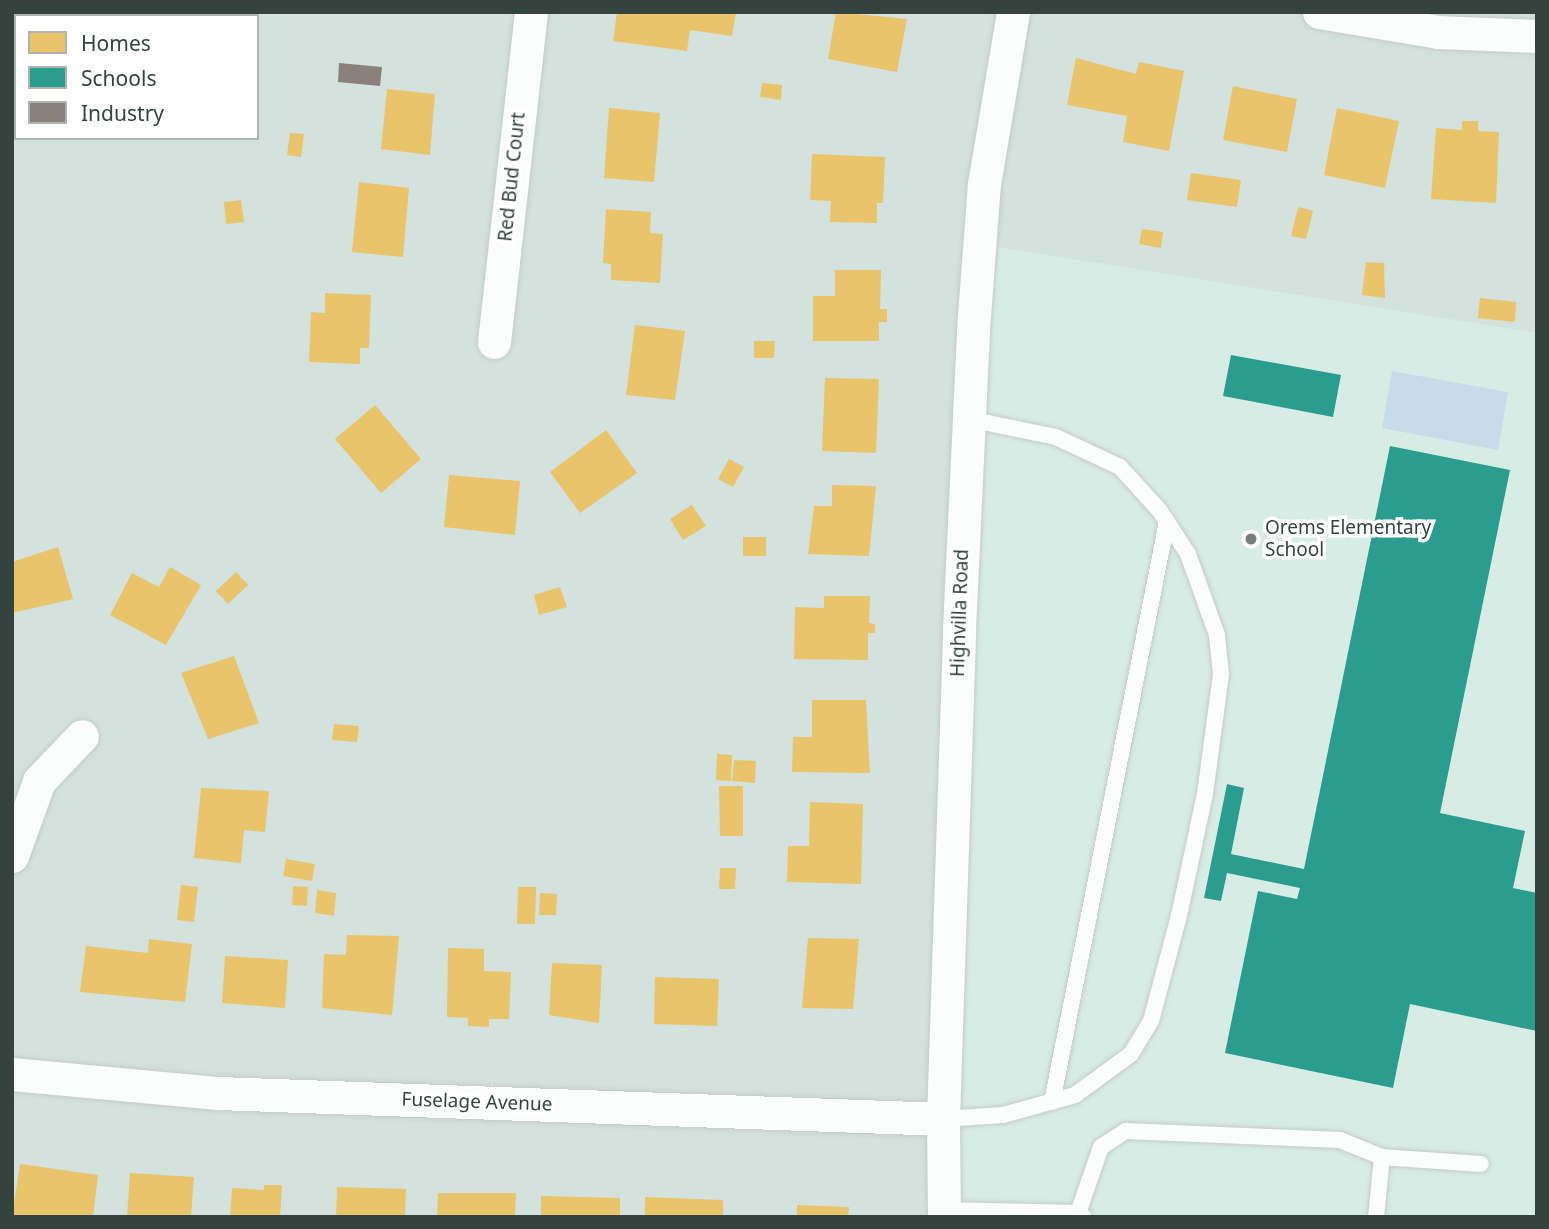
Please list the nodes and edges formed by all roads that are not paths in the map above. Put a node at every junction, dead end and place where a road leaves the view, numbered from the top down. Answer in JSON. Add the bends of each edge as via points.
{"nodes":[{"id":1,"x":531,"y":12,"type":"edge"},
{"id":2,"x":1013,"y":12,"type":"edge"},
{"id":3,"x":1319,"y":12,"type":"edge"},
{"id":4,"x":1537,"y":36,"type":"edge"},
{"id":5,"x":494,"y":342,"type":"dead end"},
{"id":6,"x":968,"y":419,"type":"junction"},
{"id":7,"x":1167,"y":522,"type":"junction"},
{"id":8,"x":82,"y":736,"type":"dead end"},
{"id":9,"x":12,"y":856,"type":"edge"},
{"id":10,"x":12,"y":1074,"type":"edge"},
{"id":11,"x":1052,"y":1102,"type":"junction"},
{"id":12,"x":943,"y":1119,"type":"junction"},
{"id":13,"x":1382,"y":1157,"type":"junction"},
{"id":14,"x":1481,"y":1164,"type":"dead end"},
{"id":15,"x":944,"y":1213,"type":"edge"},
{"id":16,"x":1081,"y":1215,"type":"edge"},
{"id":17,"x":1376,"y":1217,"type":"edge"}],
"edges":[{"from":1,"to":5,"type":"street","name":"Red Bud Court"},
{"from":2,"to":6,"type":"street","name":"Highvilla Road","via":[[984,184]]},
{"from":3,"to":4,"type":"street","via":[[1438,32]]},
{"from":6,"to":7,"type":"lane","via":[[1056,437],[1090,449],[1120,467]]},
{"from":6,"to":12,"type":"street","name":"Highvilla Road"},
{"from":7,"to":11,"type":"lane"},
{"from":7,"to":11,"type":"lane","via":[[1188,554],[1217,635],[1222,674],[1206,794],[1151,1021],[1131,1054],[1103,1078]]},
{"from":8,"to":9,"type":"street","via":[[39,781]]},
{"from":10,"to":12,"type":"street","name":"Fuselage Avenue","via":[[218,1093]]},
{"from":11,"to":12,"type":"lane","via":[[1003,1115]]},
{"from":12,"to":15,"type":"street","name":"Highvilla Road"},
{"from":13,"to":14,"type":"lane"},
{"from":13,"to":16,"type":"lane","via":[[1340,1140],[1126,1131],[1101,1147]]},
{"from":13,"to":17,"type":"lane"},
{"from":15,"to":16,"type":"lane"}]}
